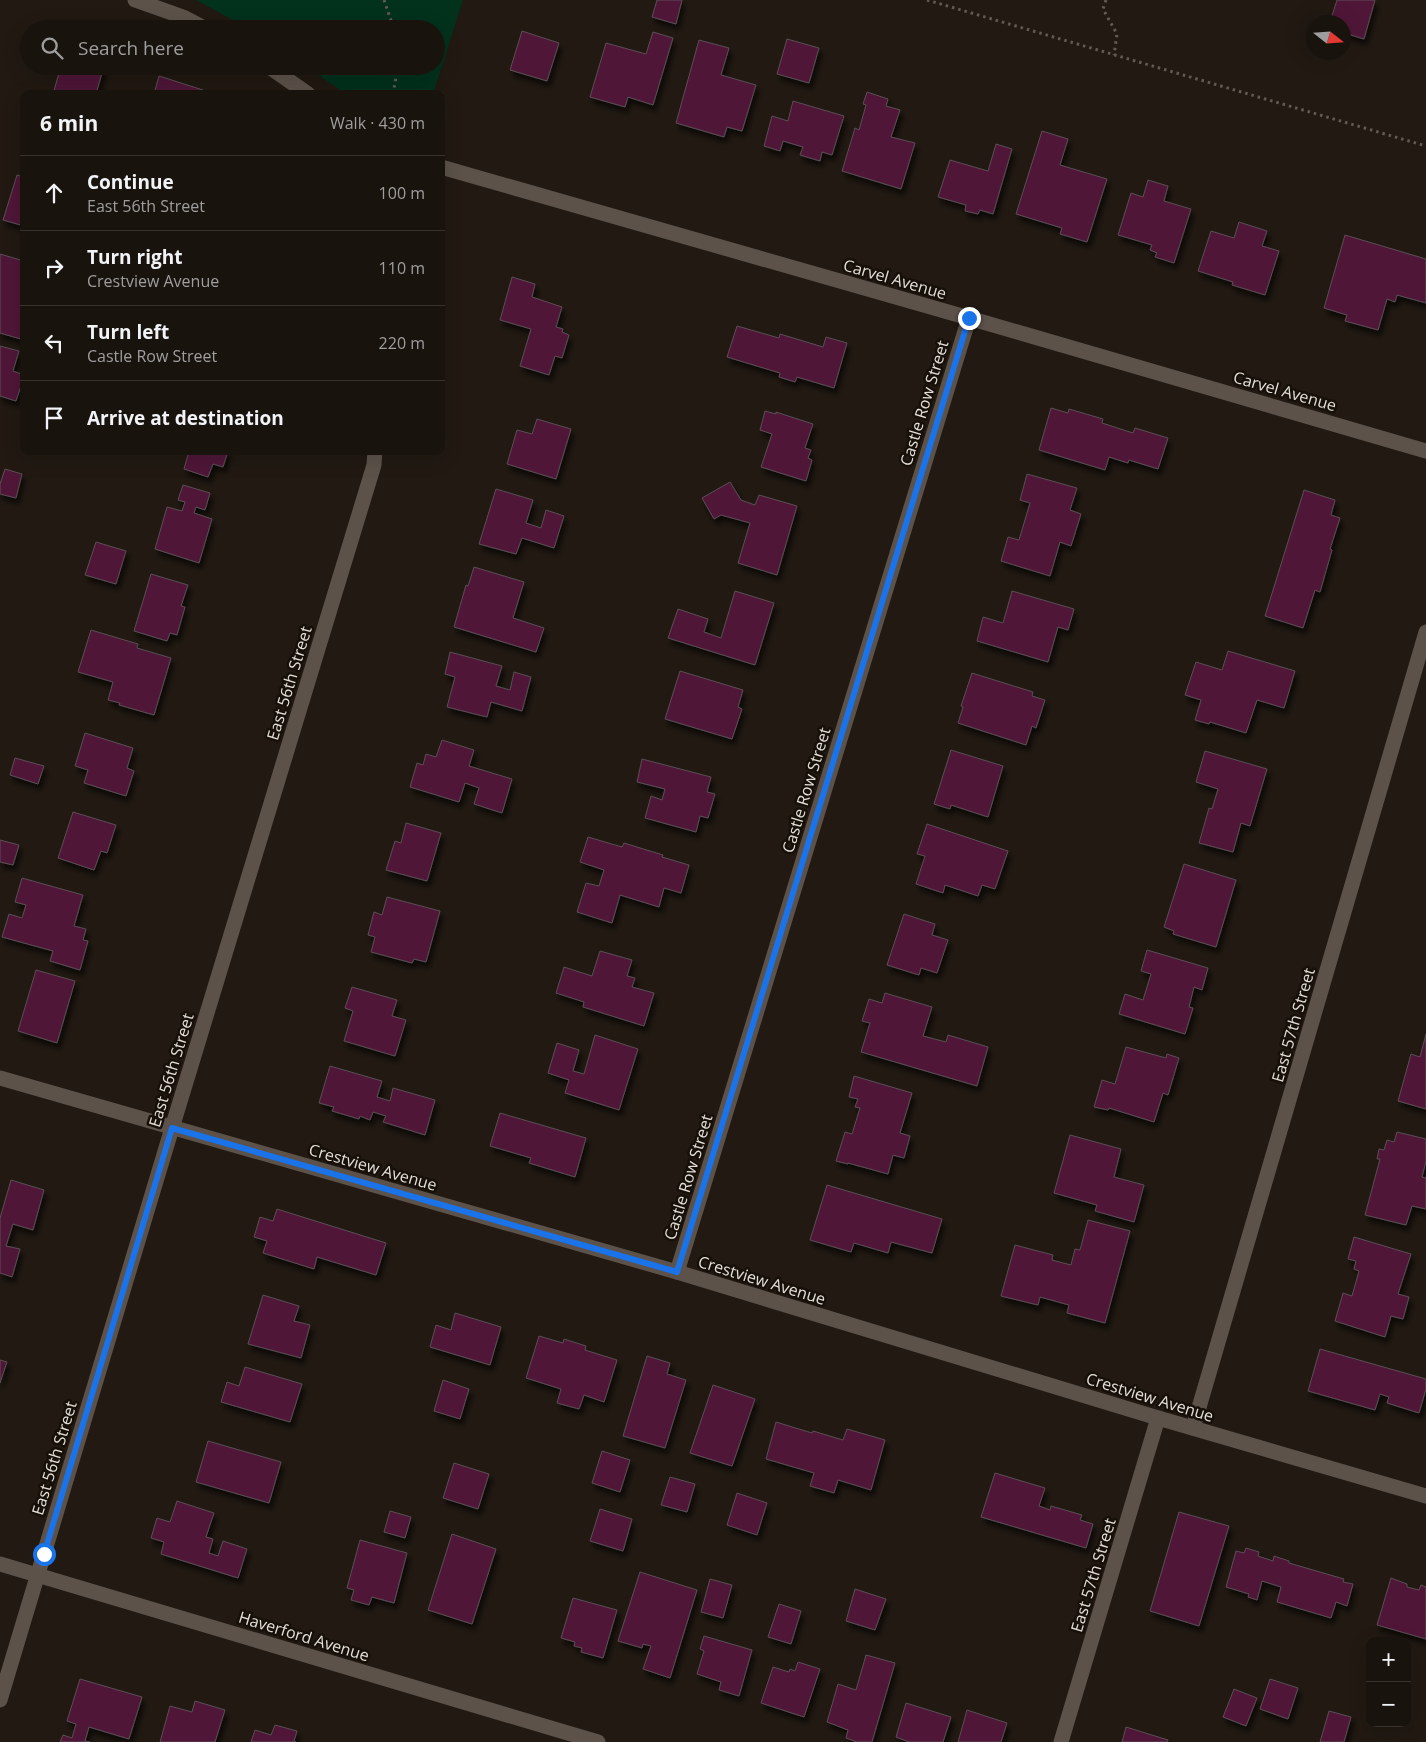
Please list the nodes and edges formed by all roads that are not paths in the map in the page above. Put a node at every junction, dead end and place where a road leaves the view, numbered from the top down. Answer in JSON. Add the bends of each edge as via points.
{"nodes":[{"id":1,"x":135,"y":0,"type":"edge"},
{"id":2,"x":189,"y":20,"type":"edge"},
{"id":3,"x":281,"y":75,"type":"edge"},
{"id":4,"x":302,"y":90,"type":"edge"},
{"id":5,"x":445,"y":168,"type":"edge"},
{"id":6,"x":969,"y":318,"type":"junction"},
{"id":7,"x":1426,"y":451,"type":"edge"},
{"id":8,"x":375,"y":455,"type":"edge"},
{"id":9,"x":1426,"y":632,"type":"edge"},
{"id":10,"x":0,"y":1078,"type":"edge"},
{"id":11,"x":172,"y":1128,"type":"junction"},
{"id":12,"x":677,"y":1272,"type":"junction"},
{"id":13,"x":1158,"y":1418,"type":"junction"},
{"id":14,"x":1193,"y":1428,"type":"junction"},
{"id":15,"x":1426,"y":1496,"type":"edge"},
{"id":16,"x":0,"y":1564,"type":"edge"},
{"id":17,"x":37,"y":1575,"type":"junction"},
{"id":18,"x":0,"y":1700,"type":"edge"},
{"id":19,"x":598,"y":1742,"type":"edge"},
{"id":20,"x":1061,"y":1742,"type":"edge"}],
"edges":[{"from":1,"to":2,"type":"street"},
{"from":3,"to":4,"type":"street"},
{"from":5,"to":6,"type":"street","name":"Carvel Avenue"},
{"from":6,"to":7,"type":"street","name":"Carvel Avenue"},
{"from":6,"to":12,"type":"street","name":"Castle Row Street"},
{"from":8,"to":11,"type":"street","name":"East 56th Street"},
{"from":9,"to":14,"type":"street","name":"East 57th Street"},
{"from":10,"to":11,"type":"street","name":"Crestview Avenue"},
{"from":11,"to":12,"type":"street","name":"Crestview Avenue"},
{"from":11,"to":17,"type":"street","name":"East 56th Street"},
{"from":12,"to":13,"type":"street","name":"Crestview Avenue"},
{"from":13,"to":14,"type":"street","name":"Crestview Avenue"},
{"from":13,"to":20,"type":"street","name":"East 57th Street"},
{"from":14,"to":15,"type":"street","name":"Crestview Avenue"},
{"from":16,"to":17,"type":"street","name":"Haverford Avenue"},
{"from":17,"to":18,"type":"street","name":"East 56th Street"},
{"from":17,"to":19,"type":"street","name":"Haverford Avenue"}]}
